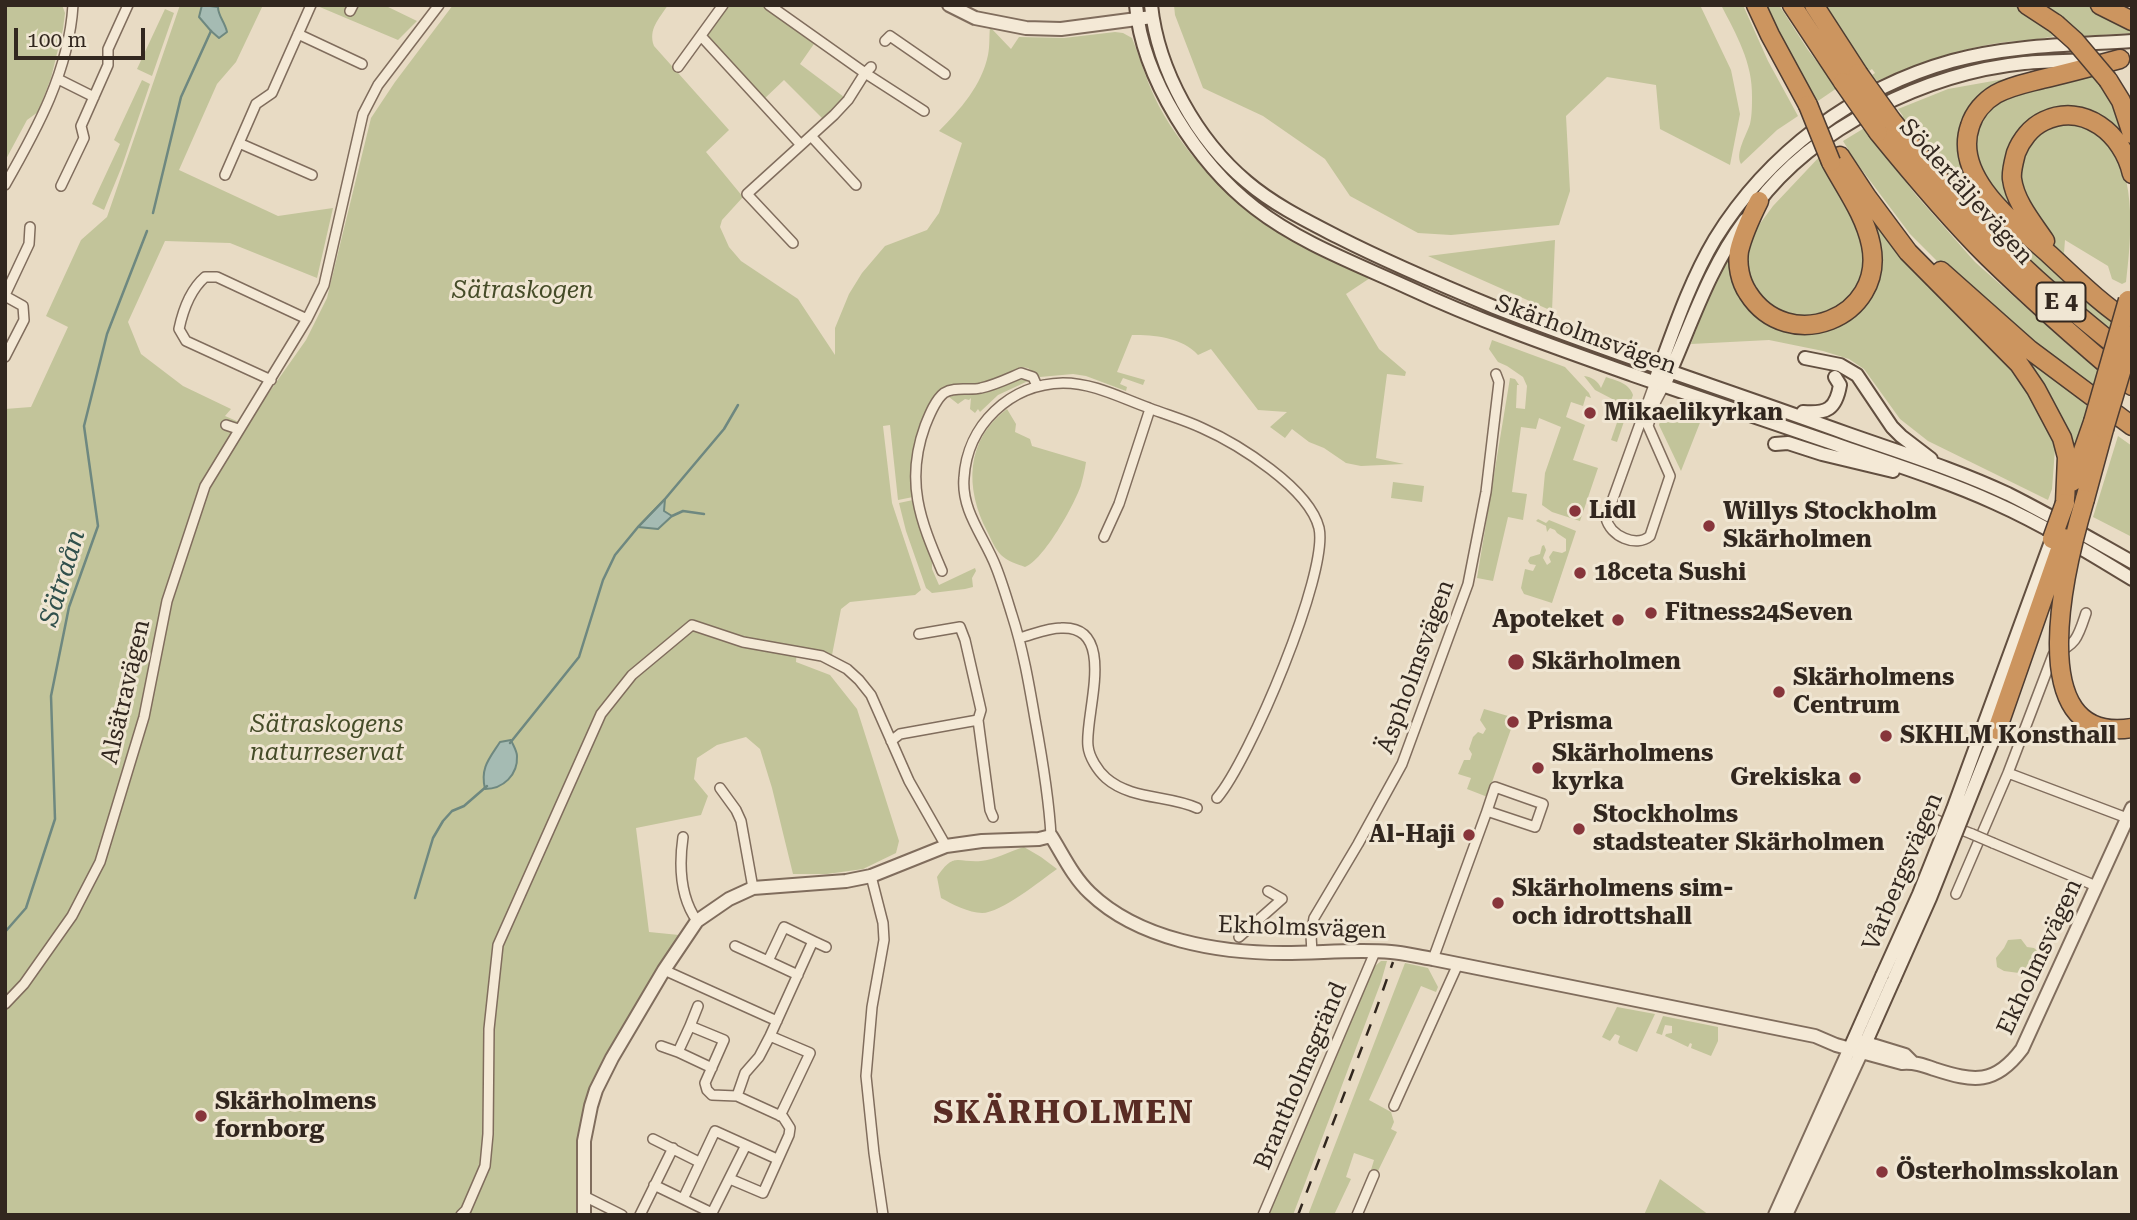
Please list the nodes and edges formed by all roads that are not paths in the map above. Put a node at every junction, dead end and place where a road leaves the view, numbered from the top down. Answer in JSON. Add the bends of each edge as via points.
{"nodes":[{"id":1,"x":73,"y":5,"type":"edge"},
{"id":2,"x":128,"y":5,"type":"edge"},
{"id":3,"x":311,"y":5,"type":"edge"},
{"id":4,"x":439,"y":5,"type":"edge"},
{"id":5,"x":723,"y":5,"type":"edge"},
{"id":6,"x":769,"y":5,"type":"edge"},
{"id":7,"x":949,"y":5,"type":"edge"},
{"id":8,"x":1756,"y":5,"type":"edge"},
{"id":9,"x":1792,"y":5,"type":"edge"},
{"id":10,"x":1814,"y":5,"type":"edge"},
{"id":11,"x":2027,"y":5,"type":"edge"},
{"id":12,"x":2100,"y":5,"type":"edge"},
{"id":13,"x":1152,"y":11,"type":"edge"},
{"id":14,"x":1137,"y":12,"type":"edge"},
{"id":15,"x":2132,"y":21,"type":"edge"},
{"id":16,"x":298,"y":34,"type":"junction"},
{"id":17,"x":701,"y":36,"type":"junction"},
{"id":18,"x":885,"y":41,"type":"dead end"},
{"id":19,"x":2132,"y":41,"type":"edge"},
{"id":20,"x":2126,"y":59,"type":"edge"},
{"id":21,"x":362,"y":64,"type":"dead end"},
{"id":22,"x":678,"y":67,"type":"dead end"},
{"id":23,"x":868,"y":70,"type":"junction"},
{"id":24,"x":946,"y":74,"type":"dead end"},
{"id":25,"x":1850,"y":78,"type":"junction"},
{"id":26,"x":58,"y":79,"type":"junction"},
{"id":27,"x":94,"y":97,"type":"junction"},
{"id":28,"x":2121,"y":101,"type":"junction"},
{"id":29,"x":924,"y":111,"type":"dead end"},
{"id":30,"x":2132,"y":121,"type":"edge"},
{"id":31,"x":1886,"y":127,"type":"junction"},
{"id":32,"x":2132,"y":134,"type":"edge"},
{"id":33,"x":811,"y":136,"type":"junction"},
{"id":34,"x":239,"y":143,"type":"junction"},
{"id":35,"x":801,"y":145,"type":"junction"},
{"id":36,"x":1835,"y":159,"type":"junction"},
{"id":37,"x":2132,"y":174,"type":"edge"},
{"id":38,"x":312,"y":175,"type":"dead end"},
{"id":39,"x":225,"y":176,"type":"dead end"},
{"id":40,"x":5,"y":185,"type":"edge"},
{"id":41,"x":856,"y":185,"type":"dead end"},
{"id":42,"x":61,"y":186,"type":"dead end"},
{"id":43,"x":1759,"y":201,"type":"junction"},
{"id":44,"x":30,"y":227,"type":"dead end"},
{"id":45,"x":793,"y":243,"type":"dead end"},
{"id":46,"x":2060,"y":265,"type":"junction"},
{"id":47,"x":2130,"y":293,"type":"edge"},
{"id":48,"x":5,"y":295,"type":"edge"},
{"id":49,"x":307,"y":319,"type":"junction"},
{"id":50,"x":2132,"y":324,"type":"edge"},
{"id":51,"x":2132,"y":335,"type":"edge"},
{"id":52,"x":5,"y":357,"type":"edge"},
{"id":53,"x":1805,"y":358,"type":"dead end"},
{"id":54,"x":2132,"y":359,"type":"edge"},
{"id":55,"x":1665,"y":370,"type":"junction"},
{"id":56,"x":1496,"y":374,"type":"dead end"},
{"id":57,"x":1835,"y":377,"type":"dead end"},
{"id":58,"x":271,"y":380,"type":"junction"},
{"id":59,"x":1660,"y":384,"type":"junction"},
{"id":60,"x":1037,"y":386,"type":"junction"},
{"id":61,"x":2132,"y":386,"type":"edge"},
{"id":62,"x":1150,"y":409,"type":"junction"},
{"id":63,"x":1785,"y":411,"type":"junction"},
{"id":64,"x":226,"y":425,"type":"dead end"},
{"id":65,"x":2098,"y":426,"type":"junction"},
{"id":66,"x":2132,"y":426,"type":"edge"},
{"id":67,"x":238,"y":429,"type":"junction"},
{"id":68,"x":1775,"y":444,"type":"dead end"},
{"id":69,"x":1947,"y":469,"type":"junction"},
{"id":70,"x":1923,"y":475,"type":"junction"},
{"id":71,"x":2076,"y":500,"type":"junction"},
{"id":72,"x":1104,"y":537,"type":"dead end"},
{"id":73,"x":2052,"y":539,"type":"joint"},
{"id":74,"x":2132,"y":562,"type":"edge"},
{"id":75,"x":942,"y":571,"type":"dead end"},
{"id":76,"x":2132,"y":579,"type":"edge"},
{"id":77,"x":2086,"y":613,"type":"dead end"},
{"id":78,"x":919,"y":634,"type":"dead end"},
{"id":79,"x":1019,"y":638,"type":"junction"},
{"id":80,"x":978,"y":720,"type":"junction"},
{"id":81,"x":2132,"y":728,"type":"edge"},
{"id":82,"x":1997,"y":730,"type":"joint"},
{"id":83,"x":891,"y":741,"type":"junction"},
{"id":84,"x":2008,"y":773,"type":"junction"},
{"id":85,"x":720,"y":788,"type":"dead end"},
{"id":86,"x":1217,"y":798,"type":"dead end"},
{"id":87,"x":1197,"y":808,"type":"dead end"},
{"id":88,"x":1486,"y":811,"type":"junction"},
{"id":89,"x":2130,"y":813,"type":"edge"},
{"id":90,"x":993,"y":817,"type":"dead end"},
{"id":91,"x":1929,"y":817,"type":"dead end"},
{"id":92,"x":1051,"y":836,"type":"junction"},
{"id":93,"x":683,"y":837,"type":"dead end"},
{"id":94,"x":946,"y":846,"type":"junction"},
{"id":95,"x":871,"y":876,"type":"junction"},
{"id":96,"x":2096,"y":886,"type":"junction"},
{"id":97,"x":753,"y":888,"type":"junction"},
{"id":98,"x":1268,"y":891,"type":"dead end"},
{"id":99,"x":1956,"y":894,"type":"dead end"},
{"id":100,"x":697,"y":921,"type":"junction"},
{"id":101,"x":1239,"y":937,"type":"dead end"},
{"id":102,"x":813,"y":941,"type":"junction"},
{"id":103,"x":735,"y":946,"type":"dead end"},
{"id":104,"x":826,"y":947,"type":"dead end"},
{"id":105,"x":1375,"y":952,"type":"junction"},
{"id":106,"x":1312,"y":953,"type":"junction"},
{"id":107,"x":1433,"y":959,"type":"junction"},
{"id":108,"x":768,"y":961,"type":"junction"},
{"id":109,"x":1458,"y":964,"type":"junction"},
{"id":110,"x":664,"y":970,"type":"junction"},
{"id":111,"x":798,"y":975,"type":"junction"},
{"id":112,"x":1888,"y":977,"type":"junction"},
{"id":113,"x":5,"y":1004,"type":"edge"},
{"id":114,"x":698,"y":1006,"type":"dead end"},
{"id":115,"x":777,"y":1021,"type":"junction"},
{"id":116,"x":690,"y":1026,"type":"junction"},
{"id":117,"x":770,"y":1036,"type":"junction"},
{"id":118,"x":1858,"y":1045,"type":"junction"},
{"id":119,"x":661,"y":1046,"type":"dead end"},
{"id":120,"x":678,"y":1052,"type":"junction"},
{"id":121,"x":712,"y":1068,"type":"junction"},
{"id":122,"x":737,"y":1096,"type":"junction"},
{"id":123,"x":1394,"y":1106,"type":"dead end"},
{"id":124,"x":780,"y":1116,"type":"junction"},
{"id":125,"x":653,"y":1139,"type":"dead end"},
{"id":126,"x":746,"y":1145,"type":"junction"},
{"id":127,"x":673,"y":1148,"type":"junction"},
{"id":128,"x":777,"y":1159,"type":"junction"},
{"id":129,"x":699,"y":1162,"type":"junction"},
{"id":130,"x":1374,"y":1175,"type":"dead end"},
{"id":131,"x":730,"y":1178,"type":"junction"},
{"id":132,"x":654,"y":1185,"type":"junction"},
{"id":133,"x":584,"y":1196,"type":"junction"},
{"id":134,"x":683,"y":1199,"type":"junction"},
{"id":135,"x":712,"y":1214,"type":"edge"},
{"id":136,"x":461,"y":1215,"type":"edge"},
{"id":137,"x":584,"y":1215,"type":"edge"},
{"id":138,"x":622,"y":1215,"type":"edge"},
{"id":139,"x":640,"y":1215,"type":"edge"},
{"id":140,"x":883,"y":1215,"type":"edge"},
{"id":141,"x":1263,"y":1215,"type":"edge"},
{"id":142,"x":1357,"y":1215,"type":"edge"},
{"id":143,"x":1775,"y":1215,"type":"edge"},
{"id":144,"x":1786,"y":1215,"type":"edge"}],
"edges":[{"from":1,"to":26,"type":"street"},
{"from":2,"to":27,"type":"street","via":[[108,49],[108,65]]},
{"from":3,"to":16,"type":"street"},
{"from":4,"to":49,"type":"street","name":"Alsätravägen","via":[[378,85],[363,114],[324,285]]},
{"from":5,"to":17,"type":"street"},
{"from":6,"to":23,"type":"street"},
{"from":7,"to":14,"type":"main road","via":[[975,18],[1026,28],[1061,29]]},
{"from":8,"to":36,"type":"highway","bridge":true},
{"from":9,"to":25,"type":"highway","name":"Södertäljevägen","number":"E 4"},
{"from":10,"to":25,"type":"highway","name":"Södertäljevägen","number":"E 4"},
{"from":11,"to":28,"type":"highway","bridge":true,"via":[[2082,48]]},
{"from":12,"to":15,"type":"highway"},
{"from":13,"to":14,"type":"main road"},
{"from":13,"to":55,"type":"main road","name":"Skärholmsvägen","via":[[1166,64],[1187,109],[1213,147],[1264,195],[1448,289]]},
{"from":14,"to":59,"type":"main road","name":"Skärholmsvägen","via":[[1152,68],[1189,137],[1238,194],[1284,229],[1481,321]]},
{"from":16,"to":21,"type":"street"},
{"from":16,"to":34,"type":"street","via":[[272,93],[256,104]]},
{"from":17,"to":22,"type":"street"},
{"from":17,"to":35,"type":"street"},
{"from":18,"to":24,"type":"street","via":[[890,36]]},
{"from":19,"to":55,"type":"main road","via":[[2024,48],[1952,61],[1893,82],[1845,108],[1771,167],[1716,237],[1688,295]]},
{"from":20,"to":43,"type":"main road","via":[[2023,63],[1952,77],[1899,97],[1853,120],[1812,149]]},
{"from":20,"to":46,"type":"highway","via":[[1997,93],[1977,111],[1967,134],[1967,154],[1981,185]]},
{"from":23,"to":29,"type":"street"},
{"from":23,"to":33,"type":"street","via":[[848,100]]},
{"from":25,"to":31,"type":"highway","name":"Södertäljevägen","number":"E 4","bridge":true},
{"from":26,"to":27,"type":"street"},
{"from":26,"to":40,"type":"street"},
{"from":27,"to":42,"type":"street","via":[[81,126],[84,138]]},
{"from":28,"to":30,"type":"highway"},
{"from":28,"to":32,"type":"highway"},
{"from":31,"to":54,"type":"highway","name":"Södertäljevägen","number":"E 4","via":[[2038,282]]},
{"from":31,"to":61,"type":"highway","name":"Södertäljevägen","number":"E 4","via":[[1930,195],[1986,256]]},
{"from":33,"to":35,"type":"street"},
{"from":33,"to":41,"type":"street"},
{"from":34,"to":38,"type":"street"},
{"from":34,"to":39,"type":"street"},
{"from":35,"to":45,"type":"street","via":[[747,194]]},
{"from":36,"to":43,"type":"highway","via":[[1864,222],[1871,268],[1866,289],[1851,308],[1834,319],[1797,326],[1764,312],[1752,300],[1739,270],[1739,252]]},
{"from":36,"to":66,"type":"highway","via":[[1914,245],[2030,349]]},
{"from":36,"to":71,"type":"highway","via":[[1908,252],[2019,364],[2062,438]]},
{"from":37,"to":46,"type":"highway","via":[[2119,143],[2096,122],[2067,114],[2054,116],[2027,134],[2018,147],[2012,178],[2029,217]]},
{"from":43,"to":55,"type":"main road","via":[[1726,245]]},
{"from":44,"to":48,"type":"street","via":[[29,244]]},
{"from":46,"to":50,"type":"highway"},
{"from":47,"to":65,"type":"highway","bridge":true},
{"from":48,"to":52,"type":"street","via":[[23,306],[24,320]]},
{"from":49,"to":58,"type":"street","name":"Alsätravägen"},
{"from":49,"to":58,"type":"street","via":[[217,278],[205,277],[195,286],[179,329],[186,341]]},
{"from":51,"to":65,"type":"highway","bridge":true},
{"from":53,"to":69,"type":"main road","via":[[1840,365],[1857,375],[1892,427]]},
{"from":55,"to":59,"type":"main road"},
{"from":55,"to":63,"type":"main road","name":"Skärholmsvägen"},
{"from":56,"to":106,"type":"street","name":"Äspholmsvägen","via":[[1499,382],[1486,492],[1468,584],[1402,764],[1314,918]]},
{"from":57,"to":63,"type":"main road","via":[[1840,385],[1831,407],[1817,413]]},
{"from":58,"to":67,"type":"street","name":"Alsätravägen"},
{"from":59,"to":59,"type":"street","via":[[1606,518],[1616,534],[1638,542],[1650,536],[1670,476],[1648,426]]},
{"from":59,"to":70,"type":"main road","name":"Skärholmsvägen"},
{"from":60,"to":62,"type":"street","name":"Ekholmsvägen","via":[[1087,386]]},
{"from":60,"to":75,"type":"street","via":[[1033,377],[1021,373],[981,388],[947,391],[930,413],[919,444],[915,485],[924,530]]},
{"from":60,"to":79,"type":"street","name":"Ekholmsvägen","via":[[1013,396],[983,423],[966,457],[963,479],[970,514],[995,565]]},
{"from":62,"to":72,"type":"street"},
{"from":62,"to":86,"type":"street","name":"Ekholmsvägen","via":[[1202,428],[1247,452],[1306,501],[1318,526],[1319,559],[1300,624],[1261,718]]},
{"from":63,"to":69,"type":"main road","name":"Skärholmsvägen"},
{"from":64,"to":67,"type":"street"},
{"from":65,"to":71,"type":"highway"},
{"from":67,"to":113,"type":"street","name":"Alsätravägen","via":[[205,486],[167,601],[144,717],[100,862],[72,916]]},
{"from":68,"to":70,"type":"main road","via":[[1788,443],[1889,471]]},
{"from":69,"to":74,"type":"main road","name":"Skärholmsvägen","via":[[2019,500]]},
{"from":70,"to":76,"type":"main road","name":"Skärholmsvägen","via":[[2020,515]]},
{"from":71,"to":73,"type":"highway","bridge":true},
{"from":71,"to":81,"type":"highway","bridge":true,"via":[[2063,601],[2063,686],[2075,711],[2089,723],[2113,731]]},
{"from":71,"to":82,"type":"highway","bridge":true},
{"from":73,"to":112,"type":"main road","name":"Vårbergsvägen","bridge":true},
{"from":77,"to":84,"type":"street","via":[[2070,647],[2053,654]]},
{"from":78,"to":80,"type":"street","via":[[960,628],[981,710]]},
{"from":79,"to":87,"type":"street","via":[[1061,628],[1082,633],[1094,654],[1096,671],[1088,748],[1097,768],[1107,779],[1134,792]]},
{"from":79,"to":92,"type":"street","name":"Ekholmsvägen","via":[[1042,755]]},
{"from":80,"to":83,"type":"street","via":[[900,734]]},
{"from":80,"to":90,"type":"street"},
{"from":82,"to":112,"type":"main road","name":"Vårbergsvägen","bridge":true,"via":[[1935,886]]},
{"from":83,"to":94,"type":"street"},
{"from":83,"to":136,"type":"street","via":[[871,695],[859,680],[835,662],[809,652],[743,642],[692,625],[632,675],[601,714],[498,945],[489,1029],[485,1166]]},
{"from":84,"to":89,"type":"street"},
{"from":84,"to":99,"type":"street"},
{"from":85,"to":97,"type":"street","via":[[741,821]]},
{"from":88,"to":88,"type":"street","via":[[1495,787],[1543,804],[1535,827]]},
{"from":88,"to":107,"type":"street"},
{"from":89,"to":96,"type":"main road","name":"Ekholmsvägen"},
{"from":91,"to":96,"type":"street","bridge":true},
{"from":92,"to":94,"type":"main road"},
{"from":92,"to":106,"type":"main road","name":"Ekholmsvägen","via":[[1090,893],[1137,925],[1230,950]]},
{"from":93,"to":100,"type":"street","via":[[685,898]]},
{"from":94,"to":95,"type":"main road"},
{"from":95,"to":97,"type":"main road"},
{"from":95,"to":140,"type":"street","via":[[884,940],[866,1076]]},
{"from":96,"to":118,"type":"main road","name":"Ekholmsvägen","via":[[2022,1049],[1996,1074],[1967,1078],[1902,1063]]},
{"from":97,"to":100,"type":"main road"},
{"from":98,"to":101,"type":"street","via":[[1282,899]]},
{"from":100,"to":110,"type":"main road"},
{"from":102,"to":104,"type":"street"},
{"from":102,"to":108,"type":"street","via":[[784,927]]},
{"from":102,"to":111,"type":"street"},
{"from":103,"to":108,"type":"street"},
{"from":105,"to":106,"type":"main road","name":"Ekholmsvägen"},
{"from":105,"to":107,"type":"main road","name":"Ekholmsvägen"},
{"from":105,"to":141,"type":"street","name":"Brantholmsgränd"},
{"from":107,"to":109,"type":"main road","name":"Ekholmsvägen"},
{"from":108,"to":111,"type":"street"},
{"from":109,"to":118,"type":"main road","name":"Ekholmsvägen","via":[[1821,1038],[1833,1036]]},
{"from":109,"to":123,"type":"street"},
{"from":110,"to":115,"type":"street"},
{"from":110,"to":133,"type":"main road","via":[[593,1098],[584,1141]]},
{"from":111,"to":115,"type":"street"},
{"from":112,"to":118,"type":"main road","name":"Vårbergsvägen"},
{"from":114,"to":116,"type":"street"},
{"from":115,"to":117,"type":"street"},
{"from":116,"to":120,"type":"street"},
{"from":116,"to":121,"type":"street","via":[[724,1040]]},
{"from":117,"to":122,"type":"street","via":[[745,1073]]},
{"from":117,"to":124,"type":"street","via":[[810,1053]]},
{"from":118,"to":143,"type":"main road","name":"Vårbergsvägen"},
{"from":118,"to":144,"type":"main road","name":"Vårbergsvägen"},
{"from":119,"to":120,"type":"street"},
{"from":120,"to":121,"type":"street"},
{"from":121,"to":122,"type":"street","via":[[705,1083],[707,1090],[712,1095]]},
{"from":122,"to":124,"type":"street"},
{"from":124,"to":128,"type":"street","via":[[790,1128]]},
{"from":125,"to":127,"type":"street"},
{"from":126,"to":128,"type":"street"},
{"from":126,"to":129,"type":"street","via":[[715,1131]]},
{"from":126,"to":131,"type":"street"},
{"from":127,"to":129,"type":"street"},
{"from":127,"to":132,"type":"street"},
{"from":128,"to":131,"type":"street","via":[[763,1193]]},
{"from":129,"to":134,"type":"street"},
{"from":130,"to":142,"type":"street"},
{"from":131,"to":135,"type":"street"},
{"from":132,"to":134,"type":"street"},
{"from":132,"to":139,"type":"street"},
{"from":133,"to":137,"type":"main road"},
{"from":133,"to":138,"type":"street"},
{"from":134,"to":135,"type":"street"}]}
